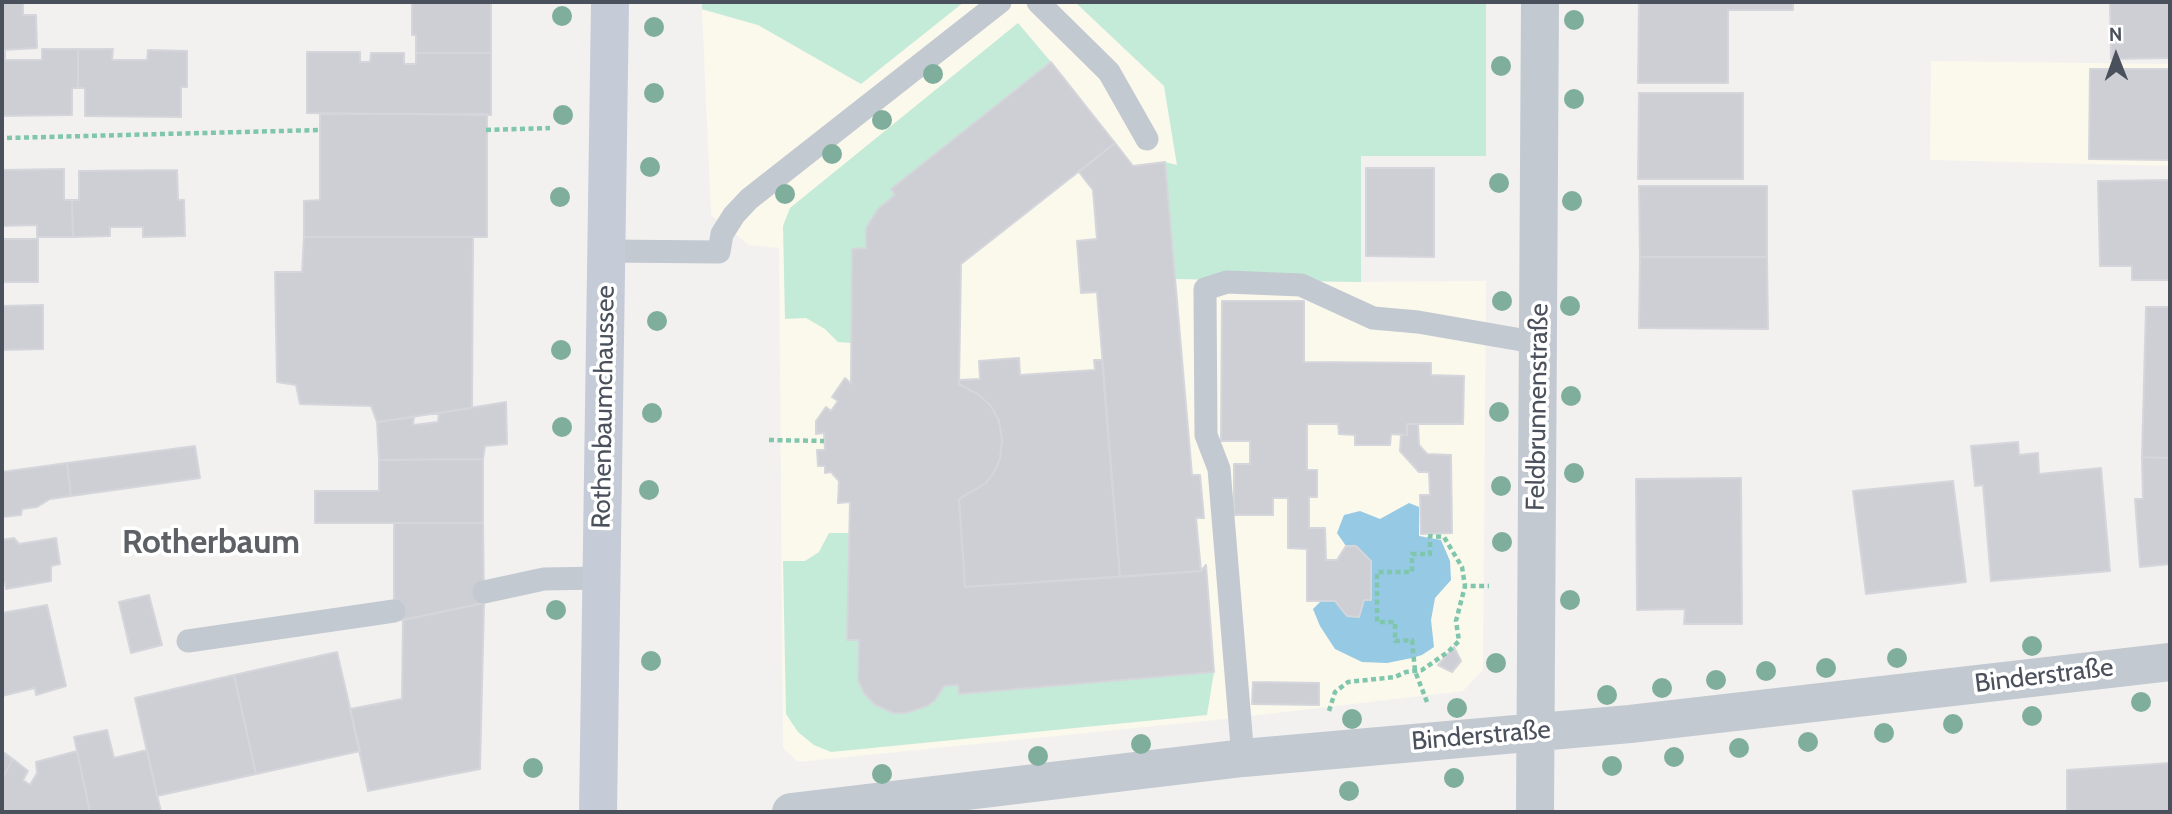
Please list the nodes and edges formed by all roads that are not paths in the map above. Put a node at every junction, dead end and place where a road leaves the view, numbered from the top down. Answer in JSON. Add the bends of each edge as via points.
{"nodes":[{"id":1,"x":610,"y":2,"type":"edge"},
{"id":2,"x":1000,"y":2,"type":"edge"},
{"id":3,"x":1038,"y":2,"type":"edge"},
{"id":4,"x":1540,"y":2,"type":"edge"},
{"id":5,"x":1147,"y":139,"type":"dead end"},
{"id":6,"x":607,"y":251,"type":"junction"},
{"id":7,"x":1539,"y":344,"type":"junction"},
{"id":8,"x":602,"y":578,"type":"junction"},
{"id":9,"x":484,"y":592,"type":"dead end"},
{"id":10,"x":394,"y":611,"type":"dead end"},
{"id":11,"x":188,"y":641,"type":"dead end"},
{"id":12,"x":2170,"y":662,"type":"edge"},
{"id":13,"x":1535,"y":732,"type":"junction"},
{"id":14,"x":1243,"y":758,"type":"junction"},
{"id":15,"x":598,"y":812,"type":"edge"},
{"id":16,"x":791,"y":812,"type":"edge"},
{"id":17,"x":1535,"y":812,"type":"edge"}],
"edges":[{"from":1,"to":6,"type":"main road","name":"Rothenbaumchaussee"},
{"from":2,"to":6,"type":"lane","via":[[749,199],[722,233],[719,252]]},
{"from":3,"to":5,"type":"lane","via":[[1109,72]]},
{"from":4,"to":7,"type":"street","name":"Feldbrunnenstraße"},
{"from":6,"to":8,"type":"main road","name":"Rothenbaumchaussee"},
{"from":7,"to":13,"type":"street","name":"Feldbrunnenstraße"},
{"from":7,"to":14,"type":"lane","via":[[1373,318],[1301,285],[1227,282],[1205,289],[1206,435],[1219,469]]},
{"from":8,"to":9,"type":"lane","via":[[544,579]]},
{"from":8,"to":15,"type":"main road","name":"Rothenbaumchaussee"},
{"from":10,"to":11,"type":"lane"},
{"from":12,"to":13,"type":"street","name":"Binderstraße"},
{"from":13,"to":14,"type":"street","name":"Binderstraße"},
{"from":13,"to":17,"type":"street","name":"Feldbrunnenstraße"},
{"from":14,"to":16,"type":"street","name":"Binderstraße"}]}
